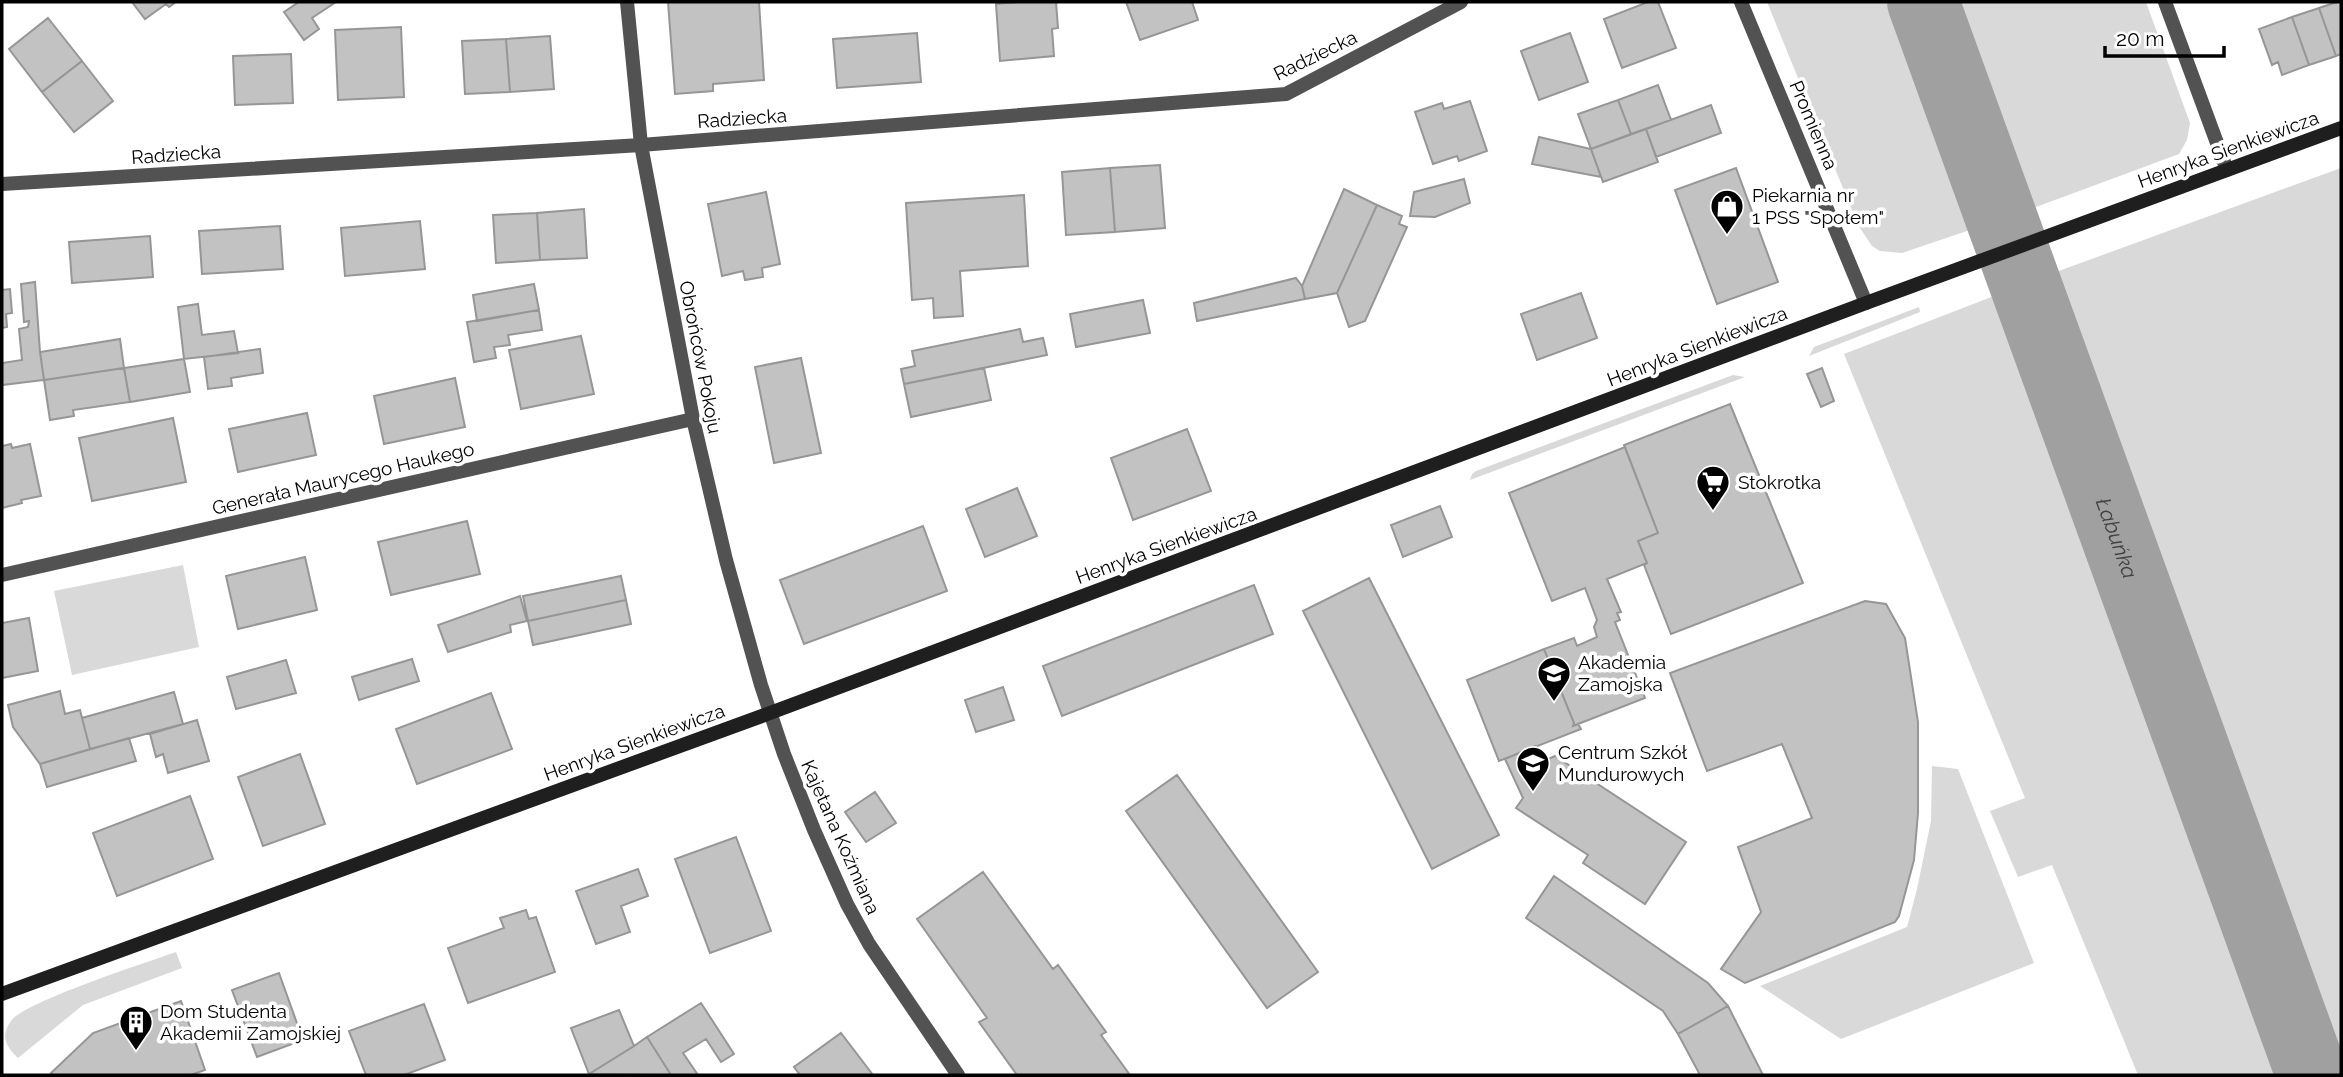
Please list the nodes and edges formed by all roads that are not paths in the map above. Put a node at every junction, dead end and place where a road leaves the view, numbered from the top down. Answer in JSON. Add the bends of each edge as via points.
{"nodes":[{"id":1,"x":627,"y":2,"type":"edge"},
{"id":2,"x":1461,"y":2,"type":"edge"},
{"id":3,"x":1741,"y":2,"type":"edge"},
{"id":4,"x":2165,"y":2,"type":"edge"},
{"id":5,"x":2341,"y":128,"type":"edge"},
{"id":6,"x":642,"y":145,"type":"junction"},
{"id":7,"x":2227,"y":170,"type":"junction"},
{"id":8,"x":2,"y":184,"type":"edge"},
{"id":9,"x":1866,"y":303,"type":"junction"},
{"id":10,"x":693,"y":419,"type":"junction"},
{"id":11,"x":2,"y":575,"type":"edge"},
{"id":12,"x":770,"y":713,"type":"junction"},
{"id":13,"x":2,"y":994,"type":"edge"},
{"id":14,"x":958,"y":1075,"type":"edge"}],
"edges":[{"from":1,"to":6,"type":"street","name":"Obrońców Pokoju"},
{"from":2,"to":6,"type":"street","name":"Radziecka","via":[[1286,94]]},
{"from":3,"to":9,"type":"street","name":"Promienna"},
{"from":4,"to":7,"type":"street"},
{"from":5,"to":7,"type":"street","name":"Henryka Sienkiewicza"},
{"from":6,"to":8,"type":"street","name":"Radziecka"},
{"from":6,"to":10,"type":"street","name":"Obrońców Pokoju"},
{"from":7,"to":9,"type":"street","name":"Henryka Sienkiewicza"},
{"from":9,"to":12,"type":"street","name":"Henryka Sienkiewicza"},
{"from":10,"to":11,"type":"street","name":"Generała Maurycego Haukego"},
{"from":10,"to":12,"type":"street","name":"Obrońców Pokoju","via":[[742,622]]},
{"from":12,"to":13,"type":"street","name":"Henryka Sienkiewicza"},
{"from":12,"to":14,"type":"street","name":"Kajetana Koźmiana","via":[[847,904]]}]}
